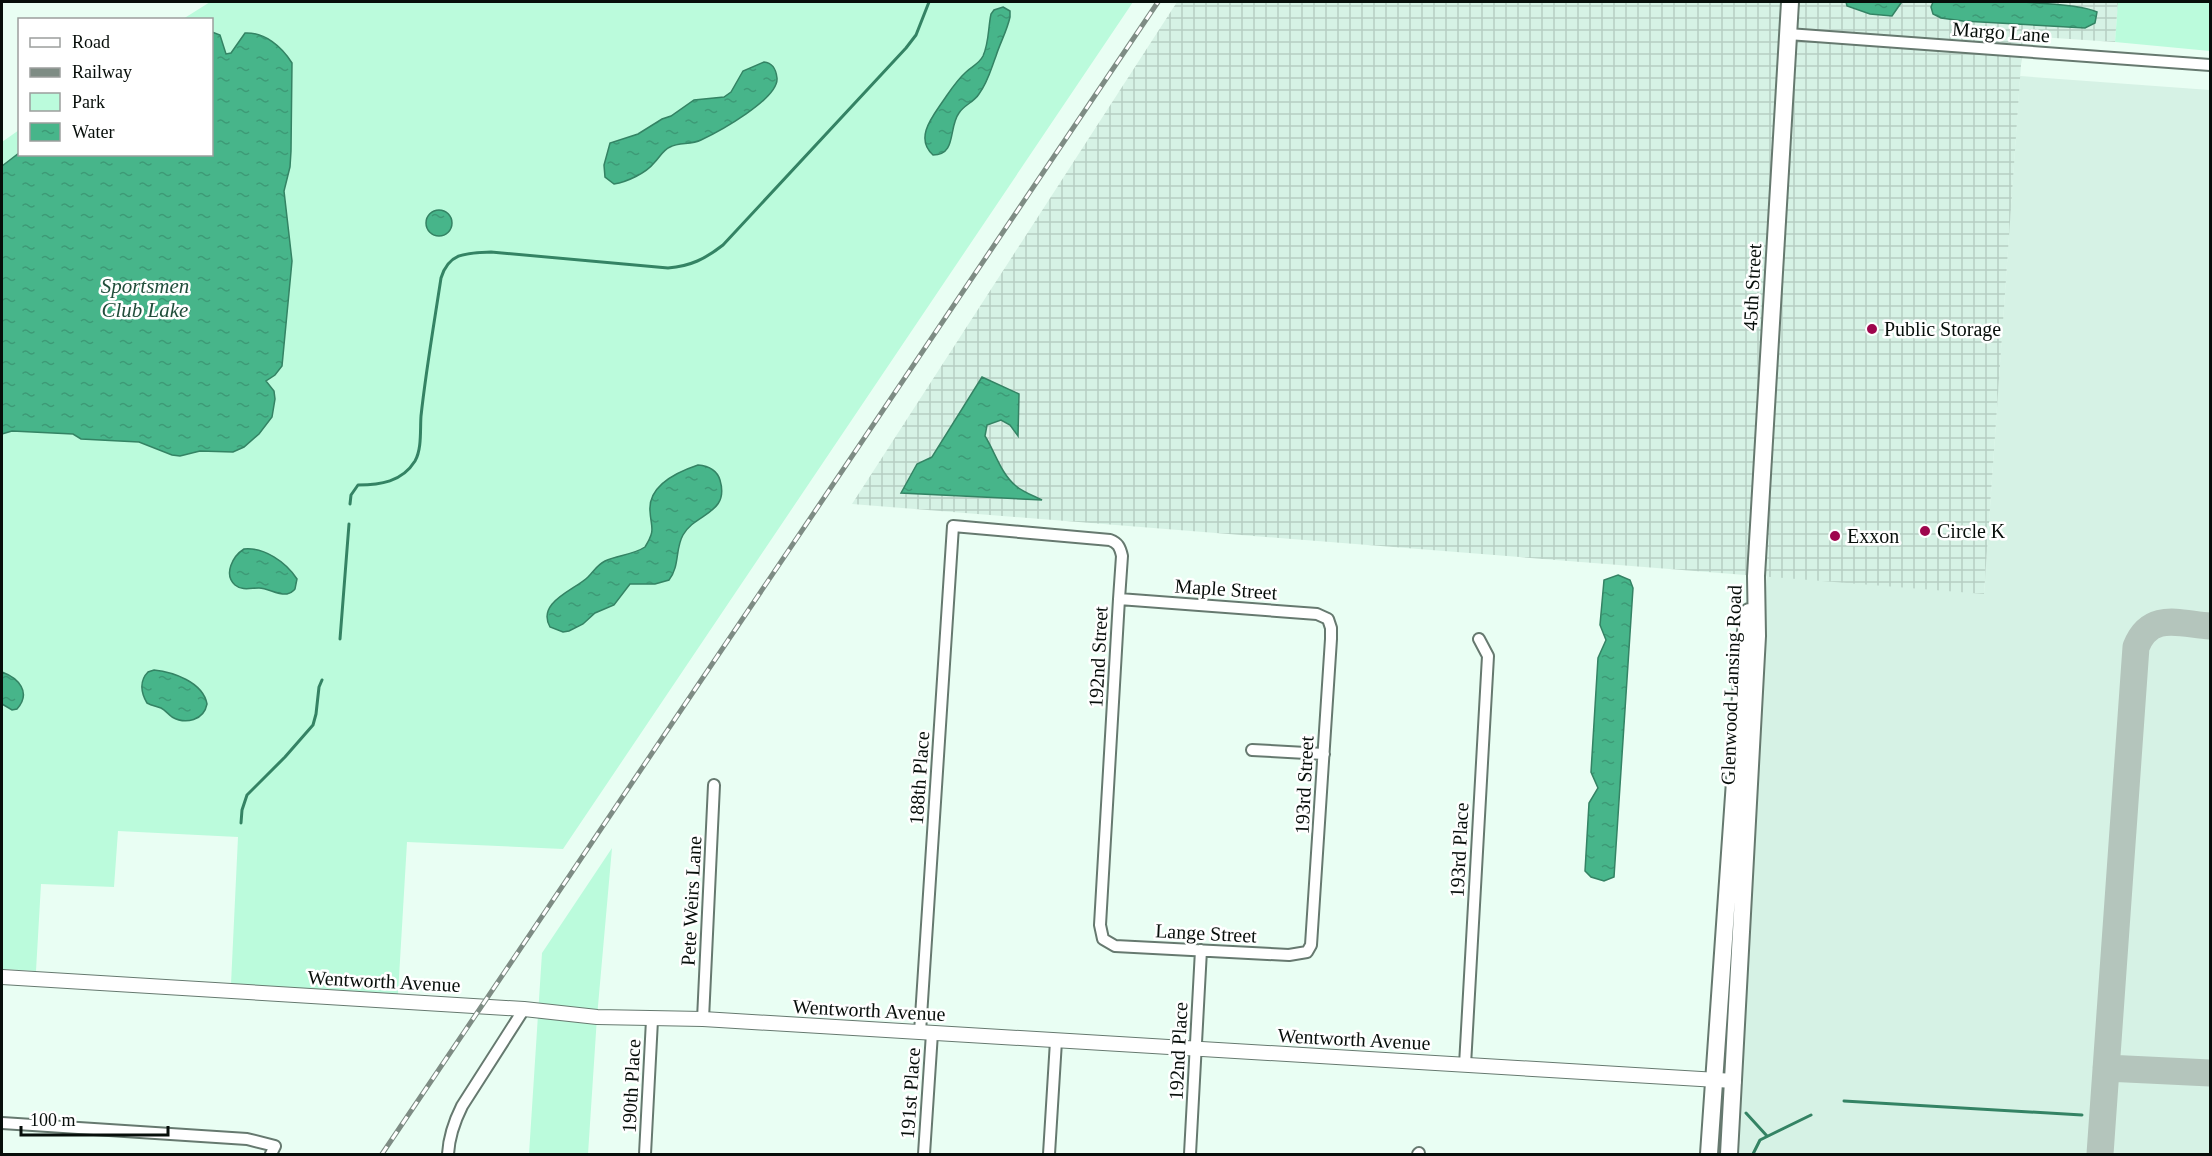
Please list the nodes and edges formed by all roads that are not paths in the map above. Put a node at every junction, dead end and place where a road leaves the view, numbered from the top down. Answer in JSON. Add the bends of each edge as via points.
{"nodes":[{"id":1,"x":1790,"y":2,"type":"edge"},
{"id":2,"x":1788,"y":34,"type":"junction"},
{"id":3,"x":2211,"y":65,"type":"edge"},
{"id":4,"x":953,"y":526,"type":"joint"},
{"id":5,"x":1756,"y":576,"type":"junction"},
{"id":6,"x":1119,"y":599,"type":"junction"},
{"id":7,"x":1328,"y":619,"type":"joint"},
{"id":8,"x":1479,"y":639,"type":"dead end"},
{"id":9,"x":1252,"y":750,"type":"dead end"},
{"id":10,"x":1324,"y":754,"type":"junction"},
{"id":11,"x":714,"y":785,"type":"dead end"},
{"id":12,"x":1104,"y":939,"type":"joint"},
{"id":13,"x":1201,"y":950,"type":"junction"},
{"id":14,"x":1307,"y":952,"type":"joint"},
{"id":15,"x":2,"y":977,"type":"edge"},
{"id":16,"x":524,"y":1009,"type":"junction"},
{"id":17,"x":703,"y":1019,"type":"junction"},
{"id":18,"x":652,"y":1020,"type":"junction"},
{"id":19,"x":926,"y":1033,"type":"junction"},
{"id":20,"x":1056,"y":1041,"type":"junction"},
{"id":21,"x":1196,"y":1049,"type":"junction"},
{"id":22,"x":1465,"y":1065,"type":"junction"},
{"id":23,"x":1713,"y":1080,"type":"junction"},
{"id":24,"x":1734,"y":1081,"type":"junction"},
{"id":25,"x":2,"y":1124,"type":"edge"},
{"id":26,"x":273,"y":1150,"type":"edge"},
{"id":27,"x":448,"y":1155,"type":"edge"},
{"id":28,"x":645,"y":1155,"type":"edge"},
{"id":29,"x":924,"y":1155,"type":"edge"},
{"id":30,"x":1049,"y":1155,"type":"edge"},
{"id":31,"x":1190,"y":1155,"type":"edge"},
{"id":32,"x":1709,"y":1155,"type":"edge"},
{"id":33,"x":1729,"y":1155,"type":"edge"}],
"edges":[{"from":1,"to":2,"type":"main road","name":"45th Street"},
{"from":2,"to":3,"type":"street","name":"Margo Lane"},
{"from":2,"to":5,"type":"main road","name":"45th Street"},
{"from":4,"to":6,"type":"street","name":"192nd Street","via":[[1114,542],[1122,556]]},
{"from":4,"to":19,"type":"street","name":"188th Place"},
{"from":5,"to":23,"type":"main road","name":"Glenwood Lansing Road","via":[[1744,638]]},
{"from":5,"to":24,"type":"main road","name":"Glenwood Lansing Road","via":[[1757,636]]},
{"from":6,"to":7,"type":"street","name":"Maple Street","via":[[1317,614]]},
{"from":6,"to":12,"type":"street","name":"192nd Street","via":[[1100,925]]},
{"from":7,"to":10,"type":"street","name":"193rd Street","via":[[1331,628]]},
{"from":8,"to":22,"type":"street","name":"193rd Place","via":[[1488,656]]},
{"from":9,"to":10,"type":"street"},
{"from":10,"to":14,"type":"street","name":"193rd Street","via":[[1313,935]]},
{"from":11,"to":17,"type":"street","name":"Pete Weirs Lane"},
{"from":12,"to":13,"type":"street","name":"Lange Street","via":[[1115,946]]},
{"from":13,"to":14,"type":"street","name":"Lange Street","via":[[1289,956]]},
{"from":13,"to":21,"type":"street","name":"192nd Place"},
{"from":15,"to":16,"type":"street","name":"Wentworth Avenue"},
{"from":16,"to":18,"type":"street","name":"Wentworth Avenue"},
{"from":16,"to":27,"type":"street","via":[[454,1121]]},
{"from":17,"to":18,"type":"street","name":"Wentworth Avenue"},
{"from":17,"to":19,"type":"street","name":"Wentworth Avenue"},
{"from":18,"to":28,"type":"street","name":"190th Place"},
{"from":19,"to":20,"type":"street","name":"Wentworth Avenue"},
{"from":19,"to":29,"type":"street","name":"191st Place"},
{"from":20,"to":21,"type":"street","name":"Wentworth Avenue"},
{"from":20,"to":30,"type":"street"},
{"from":21,"to":22,"type":"street","name":"Wentworth Avenue"},
{"from":21,"to":31,"type":"street","name":"192nd Place"},
{"from":22,"to":23,"type":"street","name":"Wentworth Avenue"},
{"from":23,"to":24,"type":"street","name":"Wentworth Avenue"},
{"from":23,"to":32,"type":"main road","name":"Glenwood Lansing Road"},
{"from":24,"to":33,"type":"main road","name":"Glenwood Lansing Road"},
{"from":25,"to":26,"type":"street","via":[[247,1138]]}]}
